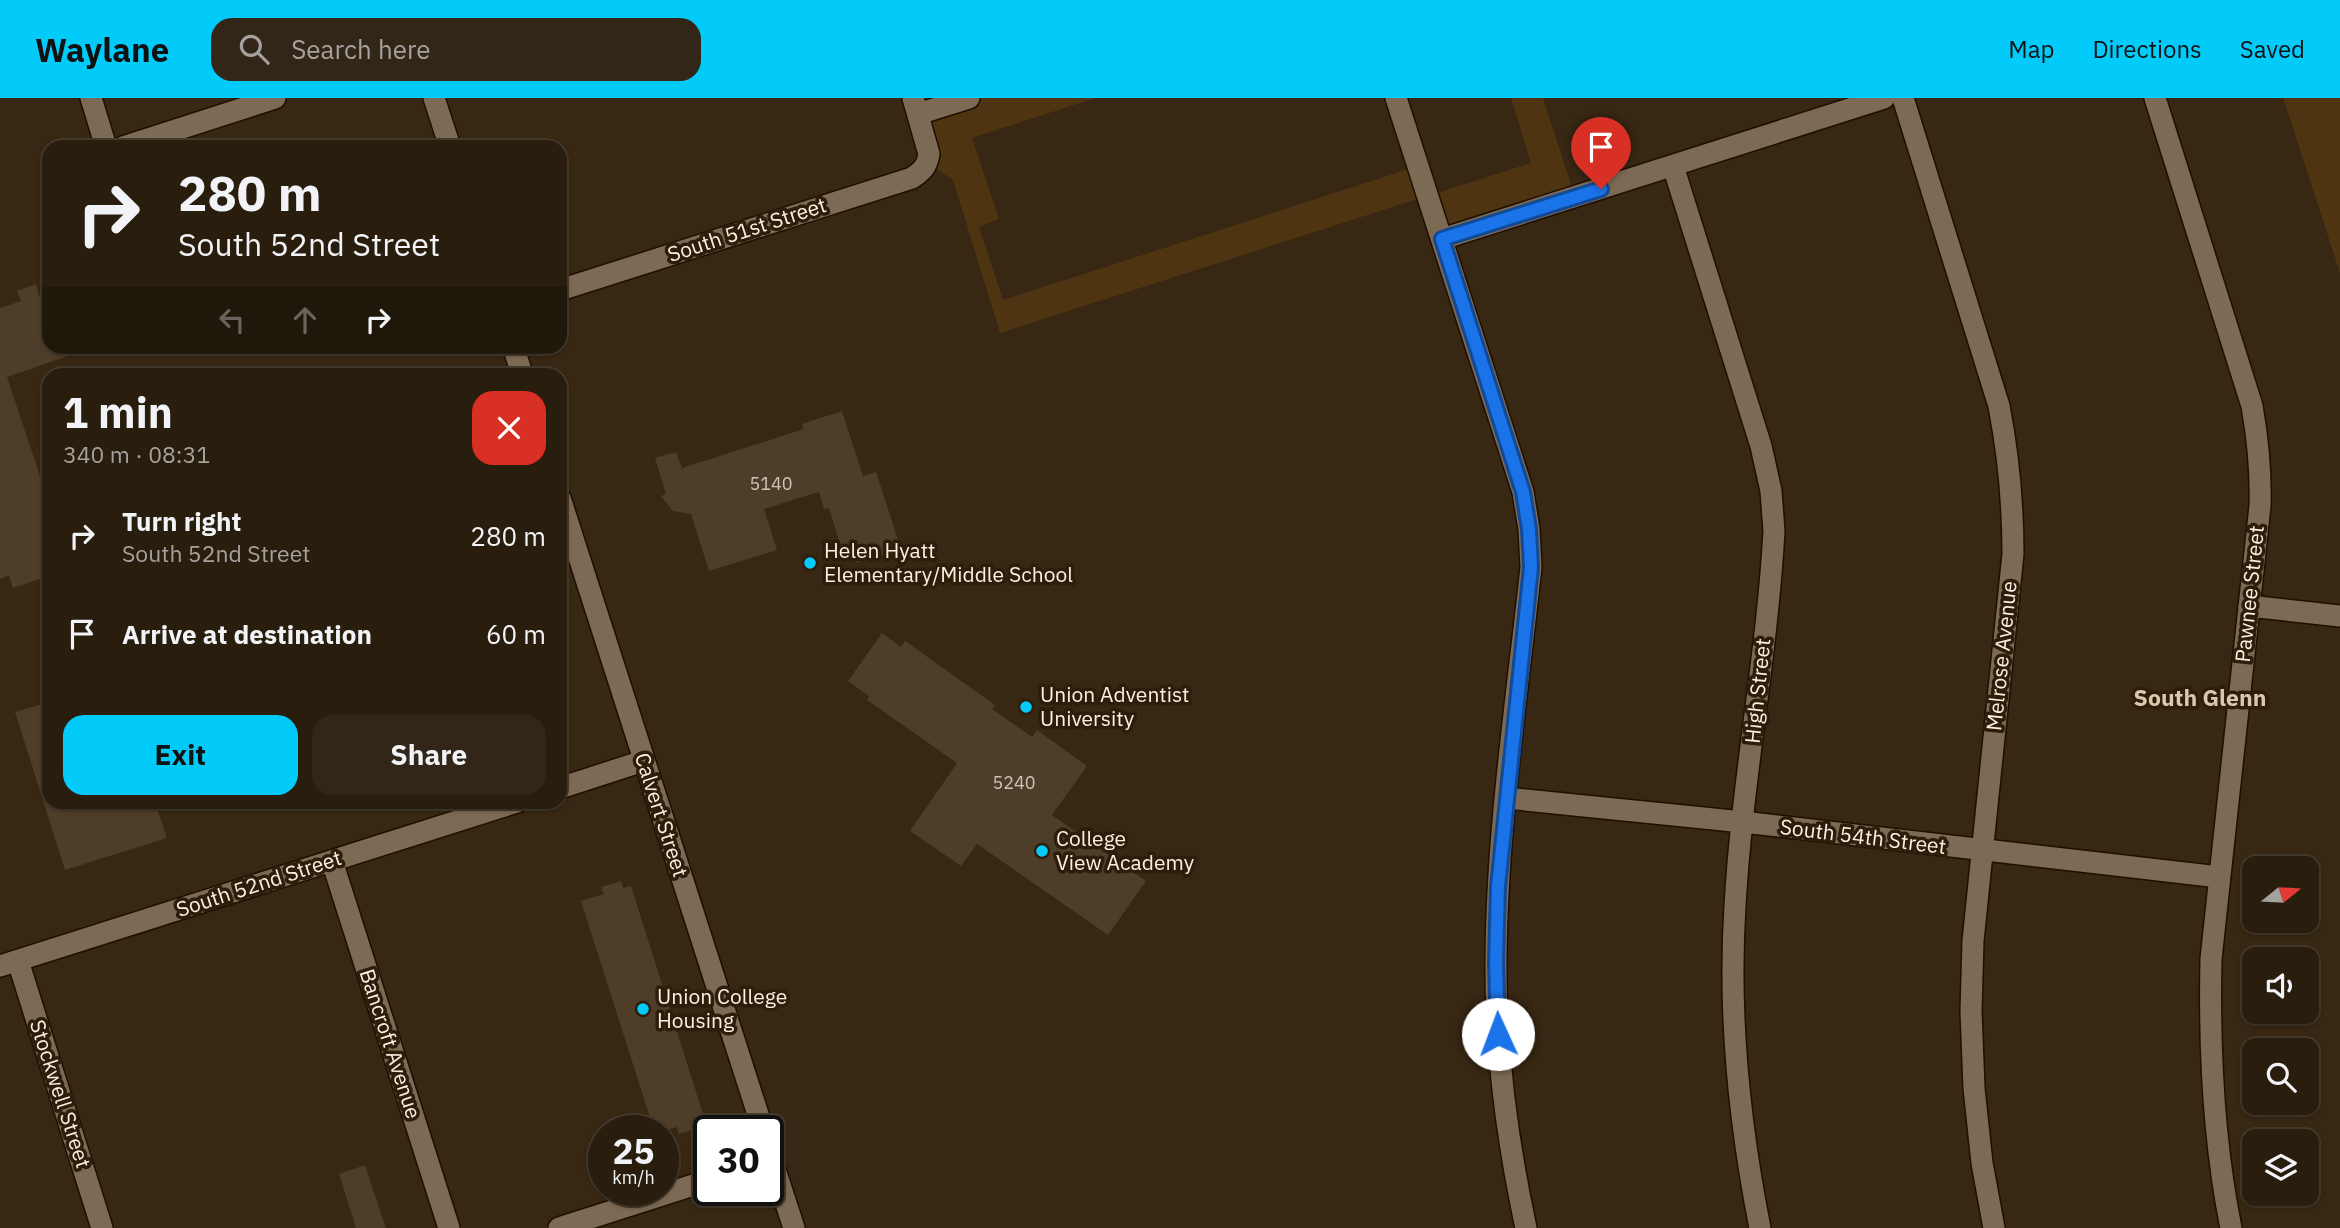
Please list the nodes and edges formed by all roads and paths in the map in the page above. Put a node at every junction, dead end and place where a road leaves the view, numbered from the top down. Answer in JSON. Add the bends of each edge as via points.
{"nodes":[{"id":1,"x":91,"y":98,"type":"edge"},
{"id":2,"x":275,"y":98,"type":"edge"},
{"id":3,"x":434,"y":98,"type":"edge"},
{"id":4,"x":968,"y":98,"type":"edge"},
{"id":5,"x":1396,"y":98,"type":"edge"},
{"id":6,"x":1884,"y":98,"type":"edge"},
{"id":7,"x":1903,"y":98,"type":"edge"},
{"id":8,"x":2155,"y":98,"type":"edge"},
{"id":9,"x":915,"y":106,"type":"edge"},
{"id":10,"x":104,"y":140,"type":"edge"},
{"id":11,"x":145,"y":140,"type":"edge"},
{"id":12,"x":448,"y":140,"type":"edge"},
{"id":13,"x":1673,"y":166,"type":"junction"},
{"id":14,"x":1442,"y":239,"type":"junction"},
{"id":15,"x":567,"y":288,"type":"edge"},
{"id":16,"x":567,"y":521,"type":"edge"},
{"id":17,"x":2249,"y":606,"type":"junction"},
{"id":18,"x":2340,"y":616,"type":"edge"},
{"id":19,"x":643,"y":761,"type":"junction"},
{"id":20,"x":567,"y":786,"type":"edge"},
{"id":21,"x":1506,"y":799,"type":"junction"},
{"id":22,"x":495,"y":809,"type":"edge"},
{"id":23,"x":1743,"y":822,"type":"junction"},
{"id":24,"x":1981,"y":851,"type":"junction"},
{"id":25,"x":332,"y":861,"type":"junction"},
{"id":26,"x":2219,"y":877,"type":"junction"},
{"id":27,"x":9,"y":964,"type":"edge"},
{"id":28,"x":758,"y":1115,"type":"edge"},
{"id":29,"x":693,"y":1185,"type":"edge"},
{"id":30,"x":784,"y":1198,"type":"edge"},
{"id":31,"x":102,"y":1228,"type":"edge"},
{"id":32,"x":449,"y":1228,"type":"edge"},
{"id":33,"x":559,"y":1228,"type":"edge"},
{"id":34,"x":794,"y":1228,"type":"edge"},
{"id":35,"x":1526,"y":1228,"type":"edge"},
{"id":36,"x":1760,"y":1228,"type":"edge"},
{"id":37,"x":1994,"y":1228,"type":"edge"},
{"id":38,"x":2231,"y":1228,"type":"edge"}],
"edges":[{"from":1,"to":10,"type":"street"},
{"from":2,"to":11,"type":"street"},
{"from":3,"to":12,"type":"street"},
{"from":4,"to":9,"type":"street"},
{"from":5,"to":14,"type":"street"},
{"from":6,"to":13,"type":"street"},
{"from":7,"to":24,"type":"street","name":"Melrose Avenue","via":[[1999,406],[2013,500],[2013,554]]},
{"from":8,"to":17,"type":"street","name":"Pawnee Street","via":[[2252,406],[2260,506]]},
{"from":9,"to":15,"type":"street","name":"South 51st Street","via":[[928,163],[912,178]]},
{"from":13,"to":14,"type":"street"},
{"from":13,"to":23,"type":"street","name":"High Street","via":[[1761,446],[1770,491],[1772,566]]},
{"from":14,"to":21,"type":"street","via":[[1523,492],[1529,529],[1531,567]]},
{"from":16,"to":19,"type":"street","name":"Calvert Street"},
{"from":17,"to":18,"type":"street"},
{"from":17,"to":26,"type":"street","name":"Pawnee Street"},
{"from":19,"to":20,"type":"street"},
{"from":19,"to":28,"type":"street","name":"Calvert Street"},
{"from":21,"to":23,"type":"street","name":"South 54th Street"},
{"from":21,"to":35,"type":"street","via":[[1498,887],[1498,1034],[1505,1108]]},
{"from":22,"to":25,"type":"street","name":"South 52nd Street"},
{"from":23,"to":24,"type":"street","name":"South 54th Street"},
{"from":23,"to":36,"type":"street","name":"High Street","via":[[1735,905],[1735,1045]]},
{"from":24,"to":26,"type":"street","name":"South 54th Street"},
{"from":24,"to":37,"type":"street","name":"Melrose Avenue","via":[[1971,1011],[1974,1088]]},
{"from":25,"to":27,"type":"street","name":"South 52nd Street"},
{"from":25,"to":32,"type":"street","name":"Bancroft Avenue"},
{"from":26,"to":38,"type":"street","name":"Pawnee Street","via":[[2209,1034],[2214,1115]]},
{"from":27,"to":31,"type":"street","name":"Stockwell Street"},
{"from":29,"to":33,"type":"street"},
{"from":30,"to":34,"type":"street"}]}
